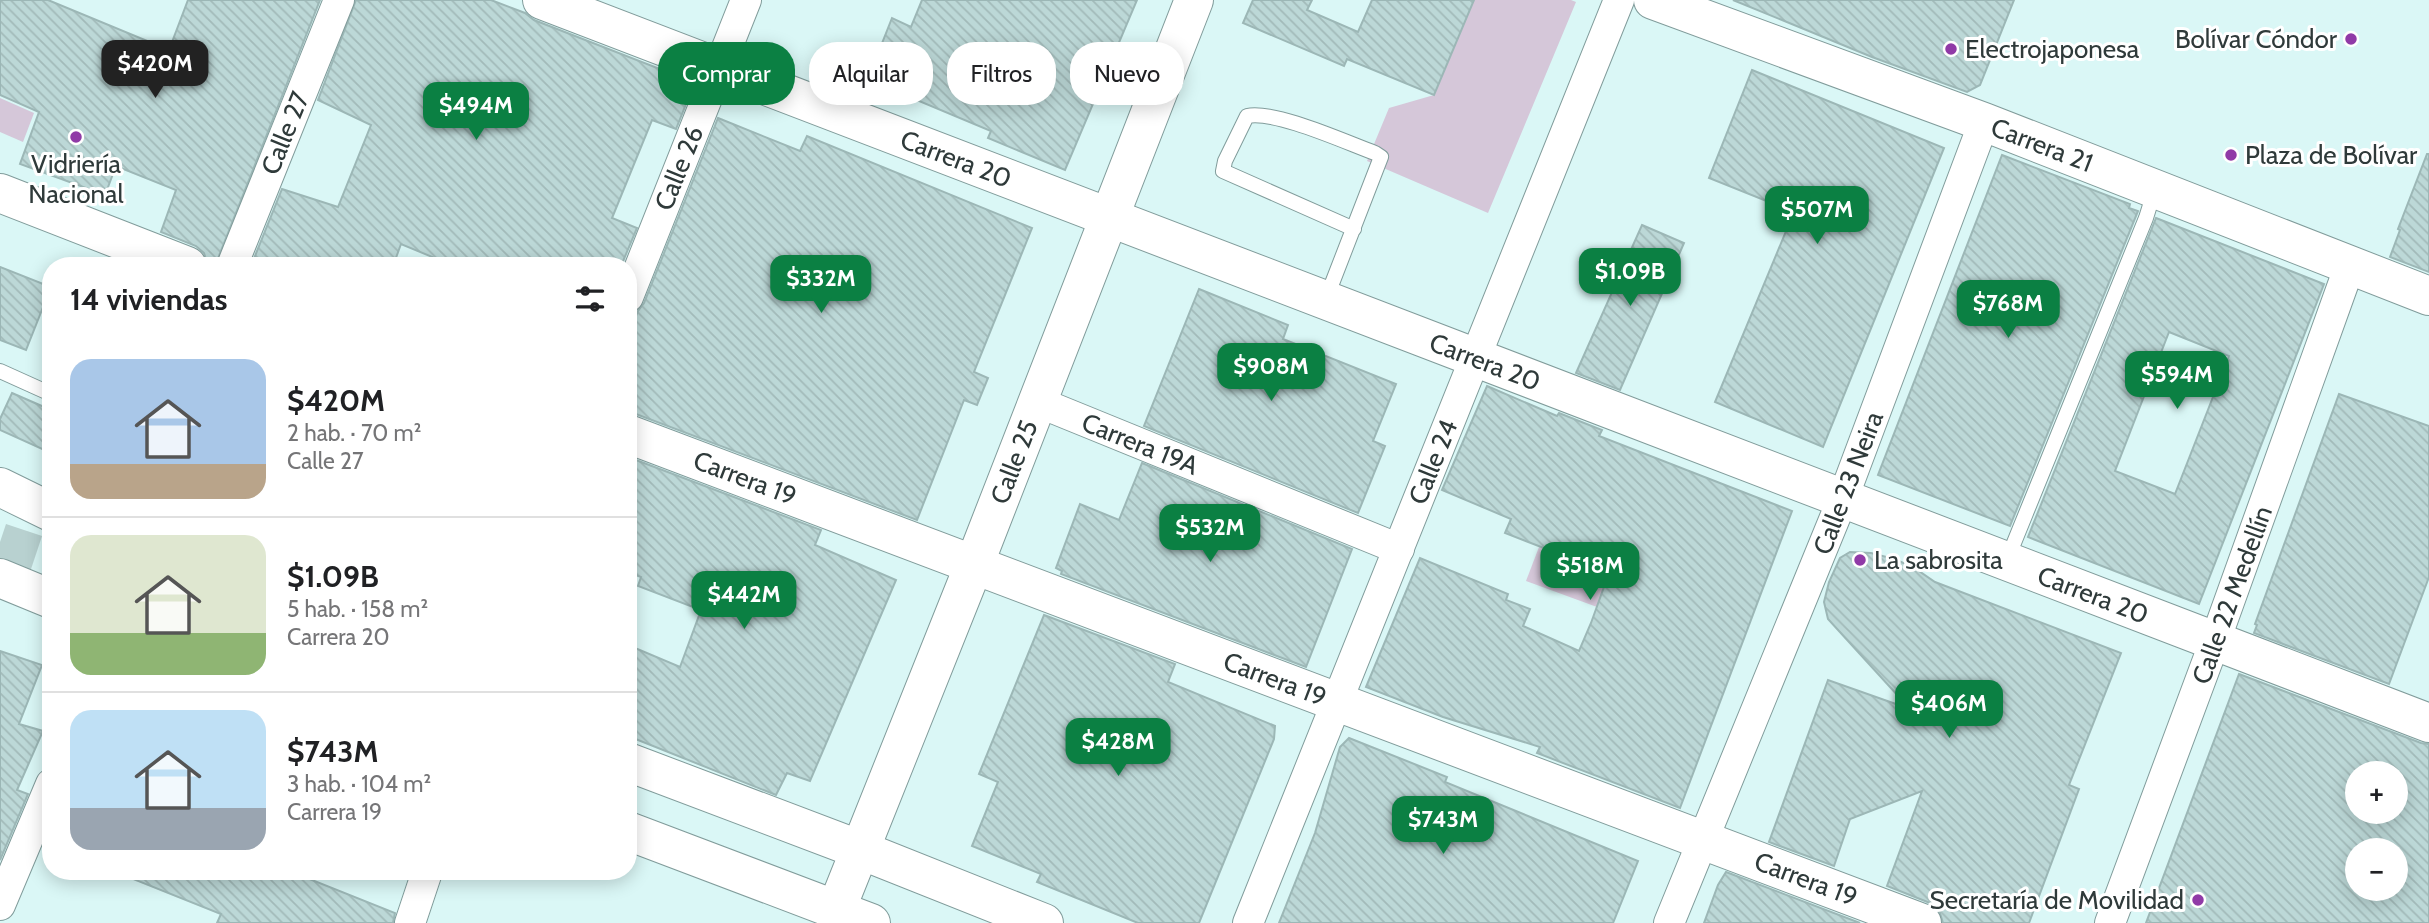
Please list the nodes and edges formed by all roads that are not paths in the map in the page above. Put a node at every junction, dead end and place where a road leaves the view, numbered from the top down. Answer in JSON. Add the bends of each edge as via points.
{"nodes":[{"id":1,"x":338,"y":0,"type":"edge"},
{"id":2,"x":542,"y":0,"type":"edge"},
{"id":3,"x":746,"y":0,"type":"edge"},
{"id":4,"x":1194,"y":0,"type":"edge"},
{"id":5,"x":1619,"y":0,"type":"edge"},
{"id":6,"x":1653,"y":0,"type":"edge"},
{"id":7,"x":729,"y":42,"type":"edge"},
{"id":8,"x":658,"y":45,"type":"edge"},
{"id":9,"x":795,"y":97,"type":"edge"},
{"id":10,"x":704,"y":105,"type":"edge"},
{"id":11,"x":1984,"y":122,"type":"junction"},
{"id":12,"x":2155,"y":189,"type":"junction"},
{"id":13,"x":0,"y":193,"type":"edge"},
{"id":14,"x":1110,"y":217,"type":"junction"},
{"id":15,"x":1354,"y":229,"type":"junction"},
{"id":16,"x":164,"y":257,"type":"edge"},
{"id":17,"x":236,"y":257,"type":"edge"},
{"id":18,"x":2350,"y":265,"type":"junction"},
{"id":19,"x":637,"y":274,"type":"edge"},
{"id":20,"x":2429,"y":296,"type":"edge"},
{"id":21,"x":1325,"y":300,"type":"junction"},
{"id":22,"x":1475,"y":358,"type":"junction"},
{"id":23,"x":0,"y":371,"type":"edge"},
{"id":24,"x":42,"y":390,"type":"edge"},
{"id":25,"x":1038,"y":402,"type":"junction"},
{"id":26,"x":637,"y":437,"type":"edge"},
{"id":27,"x":0,"y":487,"type":"edge"},
{"id":28,"x":1843,"y":498,"type":"junction"},
{"id":29,"x":42,"y":508,"type":"edge"},
{"id":30,"x":1399,"y":549,"type":"junction"},
{"id":31,"x":2007,"y":561,"type":"junction"},
{"id":32,"x":974,"y":565,"type":"junction"},
{"id":33,"x":0,"y":578,"type":"edge"},
{"id":34,"x":42,"y":595,"type":"edge"},
{"id":35,"x":2216,"y":641,"type":"junction"},
{"id":36,"x":1337,"y":702,"type":"junction"},
{"id":37,"x":2429,"y":723,"type":"edge"},
{"id":38,"x":637,"y":765,"type":"edge"},
{"id":39,"x":42,"y":805,"type":"edge"},
{"id":40,"x":637,"y":835,"type":"edge"},
{"id":41,"x":1702,"y":840,"type":"junction"},
{"id":42,"x":858,"y":849,"type":"junction"},
{"id":43,"x":424,"y":880,"type":"edge"},
{"id":44,"x":0,"y":905,"type":"edge"},
{"id":45,"x":833,"y":916,"type":"edge"},
{"id":46,"x":410,"y":923,"type":"edge"},
{"id":47,"x":871,"y":923,"type":"edge"},
{"id":48,"x":1044,"y":923,"type":"edge"},
{"id":49,"x":1248,"y":923,"type":"edge"},
{"id":50,"x":1669,"y":923,"type":"edge"},
{"id":51,"x":1922,"y":923,"type":"edge"},
{"id":52,"x":2110,"y":923,"type":"edge"}],
"edges":[{"from":1,"to":17,"type":"street","name":"Calle 27"},
{"from":2,"to":8,"type":"main road","name":"Carrera 20"},
{"from":3,"to":7,"type":"street","name":"Calle 26"},
{"from":4,"to":14,"type":"main road","name":"Calle 25"},
{"from":5,"to":22,"type":"street","name":"Calle 24"},
{"from":6,"to":11,"type":"main road","name":"Carrera 21"},
{"from":9,"to":14,"type":"main road","name":"Carrera 20"},
{"from":10,"to":19,"type":"street","name":"Calle 26"},
{"from":11,"to":12,"type":"main road","name":"Carrera 21"},
{"from":11,"to":28,"type":"street","name":"Calle 23 Neira"},
{"from":12,"to":18,"type":"main road","name":"Carrera 21"},
{"from":12,"to":31,"type":"lane"},
{"from":13,"to":16,"type":"main road"},
{"from":14,"to":21,"type":"main road","name":"Carrera 20"},
{"from":14,"to":25,"type":"main road","name":"Calle 25"},
{"from":15,"to":15,"type":"lane","via":[[1381,157],[1278,119],[1247,116],[1223,170]]},
{"from":15,"to":21,"type":"lane"},
{"from":18,"to":20,"type":"main road","name":"Carrera 21"},
{"from":18,"to":35,"type":"street","name":"Calle 22 Medellín"},
{"from":21,"to":22,"type":"main road","name":"Carrera 20"},
{"from":22,"to":28,"type":"main road","name":"Carrera 20"},
{"from":22,"to":30,"type":"street","name":"Calle 24"},
{"from":23,"to":24,"type":"lane"},
{"from":25,"to":30,"type":"street","name":"Carrera 19A"},
{"from":25,"to":32,"type":"main road","name":"Calle 25"},
{"from":26,"to":32,"type":"main road","name":"Carrera 19"},
{"from":27,"to":29,"type":"main road"},
{"from":28,"to":31,"type":"main road","name":"Carrera 20"},
{"from":28,"to":41,"type":"street","name":"Calle 23 Neira"},
{"from":30,"to":36,"type":"street","name":"Calle 24"},
{"from":31,"to":35,"type":"main road","name":"Carrera 20"},
{"from":32,"to":36,"type":"main road","name":"Carrera 19"},
{"from":32,"to":42,"type":"main road","name":"Calle 25"},
{"from":33,"to":34,"type":"main road"},
{"from":35,"to":37,"type":"main road","name":"Carrera 20"},
{"from":35,"to":52,"type":"street","name":"Calle 22 Medellín"},
{"from":36,"to":41,"type":"main road","name":"Carrera 19"},
{"from":36,"to":49,"type":"street","name":"Calle 24"},
{"from":38,"to":42,"type":"main road"},
{"from":39,"to":44,"type":"street"},
{"from":40,"to":45,"type":"main road"},
{"from":41,"to":50,"type":"street","name":"Calle 23 Neira"},
{"from":41,"to":51,"type":"main road","name":"Carrera 19"},
{"from":42,"to":45,"type":"main road","name":"Calle 25"},
{"from":42,"to":48,"type":"main road"},
{"from":43,"to":46,"type":"street"},
{"from":45,"to":47,"type":"main road"}]}
